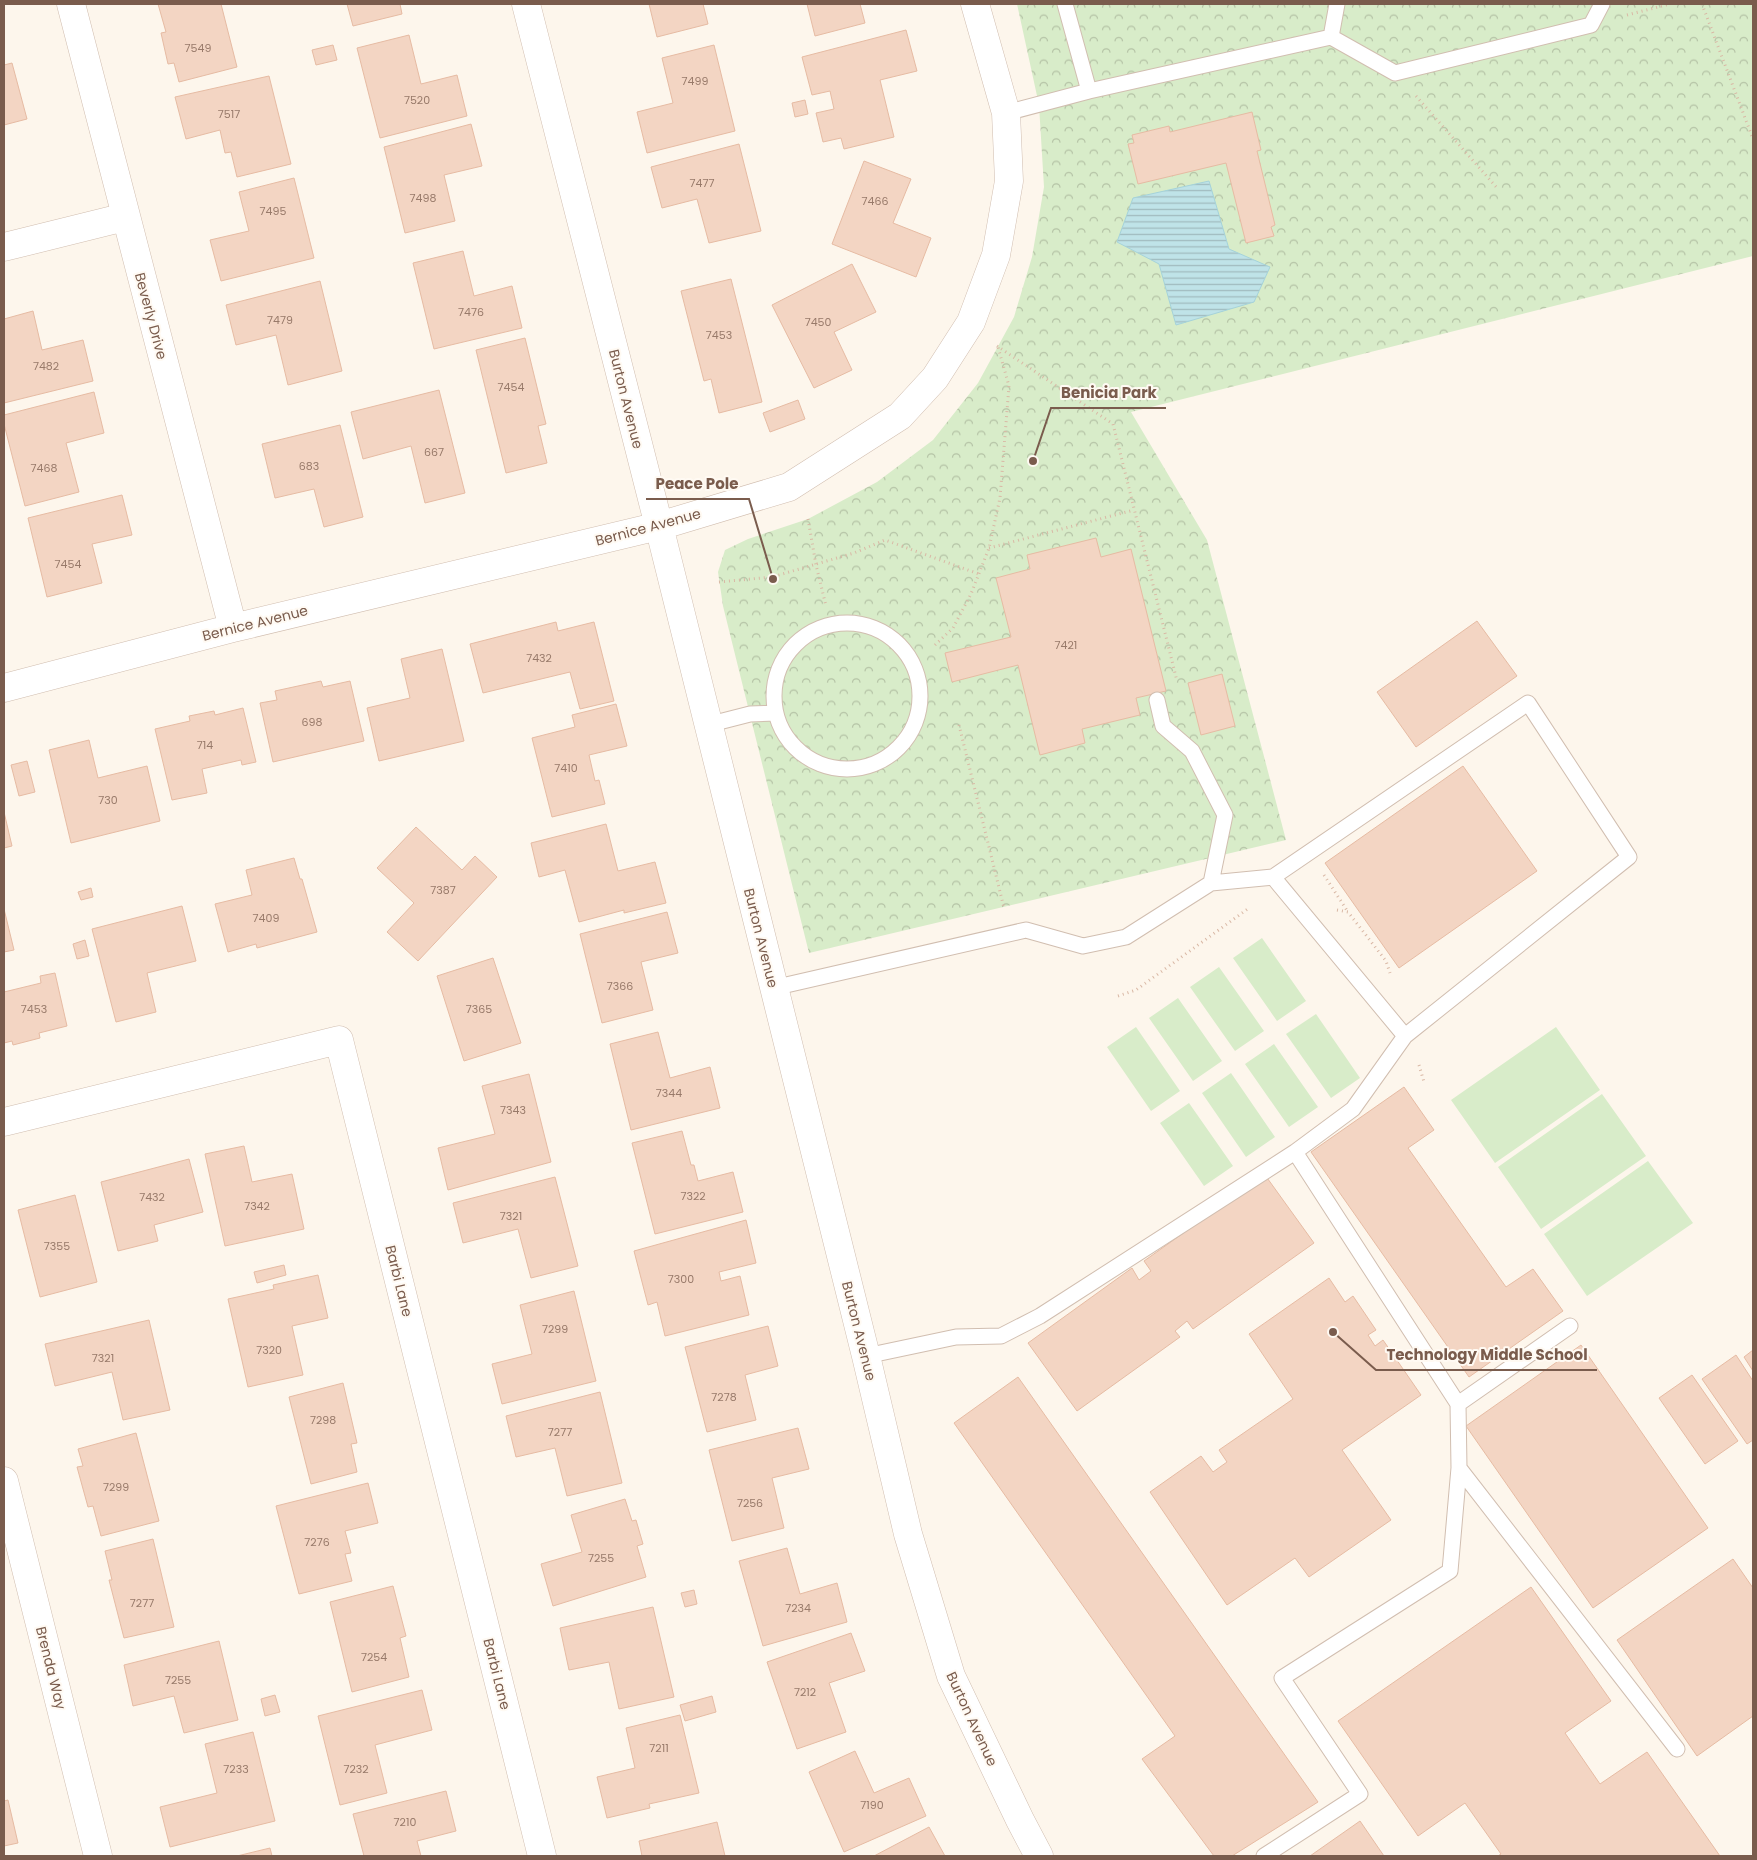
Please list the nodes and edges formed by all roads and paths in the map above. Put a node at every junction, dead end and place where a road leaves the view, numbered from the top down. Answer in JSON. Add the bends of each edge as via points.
{"nodes":[{"id":1,"x":71,"y":4,"type":"edge"},
{"id":2,"x":526,"y":4,"type":"edge"},
{"id":3,"x":975,"y":4,"type":"edge"},
{"id":4,"x":1065,"y":4,"type":"edge"},
{"id":5,"x":1337,"y":4,"type":"edge"},
{"id":6,"x":1602,"y":4,"type":"edge"},
{"id":7,"x":1670,"y":4,"type":"edge"},
{"id":8,"x":1702,"y":4,"type":"edge"},
{"id":9,"x":1591,"y":25,"type":"junction"},
{"id":10,"x":1331,"y":37,"type":"junction"},
{"id":11,"x":1395,"y":73,"type":"junction"},
{"id":12,"x":1089,"y":91,"type":"junction"},
{"id":13,"x":1006,"y":113,"type":"junction"},
{"id":14,"x":1753,"y":139,"type":"edge"},
{"id":15,"x":1498,"y":189,"type":"dead end"},
{"id":16,"x":125,"y":217,"type":"junction"},
{"id":17,"x":4,"y":247,"type":"edge"},
{"id":18,"x":1134,"y":510,"type":"junction"},
{"id":19,"x":808,"y":519,"type":"dead end"},
{"id":20,"x":659,"y":526,"type":"junction"},
{"id":21,"x":989,"y":548,"type":"junction"},
{"id":22,"x":816,"y":565,"type":"junction"},
{"id":23,"x":979,"y":574,"type":"junction"},
{"id":24,"x":719,"y":582,"type":"dead end"},
{"id":25,"x":826,"y":606,"type":"dead end"},
{"id":26,"x":233,"y":628,"type":"junction"},
{"id":27,"x":936,"y":645,"type":"dead end"},
{"id":28,"x":4,"y":688,"type":"edge"},
{"id":29,"x":1179,"y":688,"type":"dead end"},
{"id":30,"x":1157,"y":700,"type":"dead end"},
{"id":31,"x":775,"y":712,"type":"junction"},
{"id":32,"x":708,"y":725,"type":"junction"},
{"id":33,"x":959,"y":725,"type":"dead end"},
{"id":34,"x":1273,"y":877,"type":"junction"},
{"id":35,"x":1211,"y":882,"type":"junction"},
{"id":36,"x":1295,"y":904,"type":"junction"},
{"id":37,"x":1005,"y":910,"type":"dead end"},
{"id":38,"x":1392,"y":979,"type":"dead end"},
{"id":39,"x":773,"y":988,"type":"junction"},
{"id":40,"x":1118,"y":996,"type":"dead end"},
{"id":41,"x":1407,"y":1034,"type":"junction"},
{"id":42,"x":1424,"y":1082,"type":"dead end"},
{"id":43,"x":4,"y":1122,"type":"edge"},
{"id":44,"x":1296,"y":1152,"type":"junction"},
{"id":45,"x":1570,"y":1326,"type":"dead end"},
{"id":46,"x":866,"y":1356,"type":"junction"},
{"id":47,"x":1458,"y":1404,"type":"junction"},
{"id":48,"x":1459,"y":1468,"type":"junction"},
{"id":49,"x":4,"y":1481,"type":"edge"},
{"id":50,"x":1678,"y":1749,"type":"dead end"},
{"id":51,"x":98,"y":1856,"type":"edge"},
{"id":52,"x":542,"y":1856,"type":"edge"},
{"id":53,"x":1040,"y":1856,"type":"edge"},
{"id":54,"x":1264,"y":1856,"type":"edge"}],
"edges":[{"from":1,"to":16,"type":"street","name":"Beverly Drive"},
{"from":2,"to":20,"type":"street","name":"Burton Avenue"},
{"from":3,"to":13,"type":"street","name":"Bernice Avenue"},
{"from":4,"to":12,"type":"lane"},
{"from":5,"to":10,"type":"lane"},
{"from":6,"to":9,"type":"lane"},
{"from":7,"to":9,"type":"path"},
{"from":8,"to":14,"type":"path"},
{"from":9,"to":11,"type":"lane"},
{"from":10,"to":11,"type":"lane"},
{"from":10,"to":12,"type":"lane"},
{"from":11,"to":15,"type":"path"},
{"from":12,"to":13,"type":"lane"},
{"from":13,"to":20,"type":"street","name":"Bernice Avenue","via":[[1010,181],[996,254],[971,322],[935,378],[900,416],[789,487]]},
{"from":16,"to":17,"type":"street"},
{"from":16,"to":26,"type":"street","name":"Beverly Drive"},
{"from":18,"to":21,"type":"path"},
{"from":18,"to":21,"type":"path","via":[[1113,424],[997,346],[1008,386],[1000,498]]},
{"from":18,"to":29,"type":"path"},
{"from":19,"to":22,"type":"path"},
{"from":20,"to":26,"type":"street","name":"Bernice Avenue"},
{"from":20,"to":32,"type":"street","name":"Burton Avenue"},
{"from":21,"to":23,"type":"path"},
{"from":22,"to":23,"type":"path","via":[[885,540]]},
{"from":22,"to":24,"type":"path","via":[[772,577]]},
{"from":22,"to":25,"type":"path"},
{"from":23,"to":27,"type":"path","via":[[953,628]]},
{"from":26,"to":28,"type":"street","name":"Bernice Avenue"},
{"from":30,"to":35,"type":"lane","via":[[1163,726],[1192,751],[1224,815]]},
{"from":31,"to":31,"type":"lane","via":[[773,688],[780,664],[795,643],[815,629],[839,622],[864,624],[887,634],[906,651],[917,672],[921,695],[917,718],[906,739],[889,756],[867,766],[844,769],[820,764],[800,752],[784,734]]},
{"from":31,"to":32,"type":"lane","via":[[750,714]]},
{"from":32,"to":39,"type":"street","name":"Burton Avenue"},
{"from":33,"to":37,"type":"path"},
{"from":34,"to":35,"type":"lane"},
{"from":34,"to":36,"type":"lane"},
{"from":34,"to":41,"type":"lane","via":[[1528,703],[1630,857]]},
{"from":35,"to":39,"type":"lane","via":[[1126,937],[1083,946],[1026,930]]},
{"from":36,"to":38,"type":"path","via":[[1348,912],[1386,961]]},
{"from":36,"to":40,"type":"path","via":[[1261,899],[1136,990]]},
{"from":36,"to":41,"type":"lane"},
{"from":39,"to":46,"type":"street","name":"Burton Avenue"},
{"from":41,"to":42,"type":"path"},
{"from":41,"to":44,"type":"lane","via":[[1353,1109]]},
{"from":43,"to":52,"type":"street","name":"Barbi Lane","via":[[339,1040]]},
{"from":44,"to":46,"type":"lane","via":[[1040,1316],[1001,1336],[956,1336]]},
{"from":44,"to":47,"type":"lane"},
{"from":45,"to":47,"type":"lane"},
{"from":46,"to":53,"type":"street","name":"Burton Avenue","via":[[908,1534],[951,1676]]},
{"from":47,"to":48,"type":"lane"},
{"from":48,"to":50,"type":"lane"},
{"from":48,"to":54,"type":"lane","via":[[1450,1571],[1282,1678],[1360,1794]]},
{"from":49,"to":51,"type":"street","name":"Brenda Way"}]}
